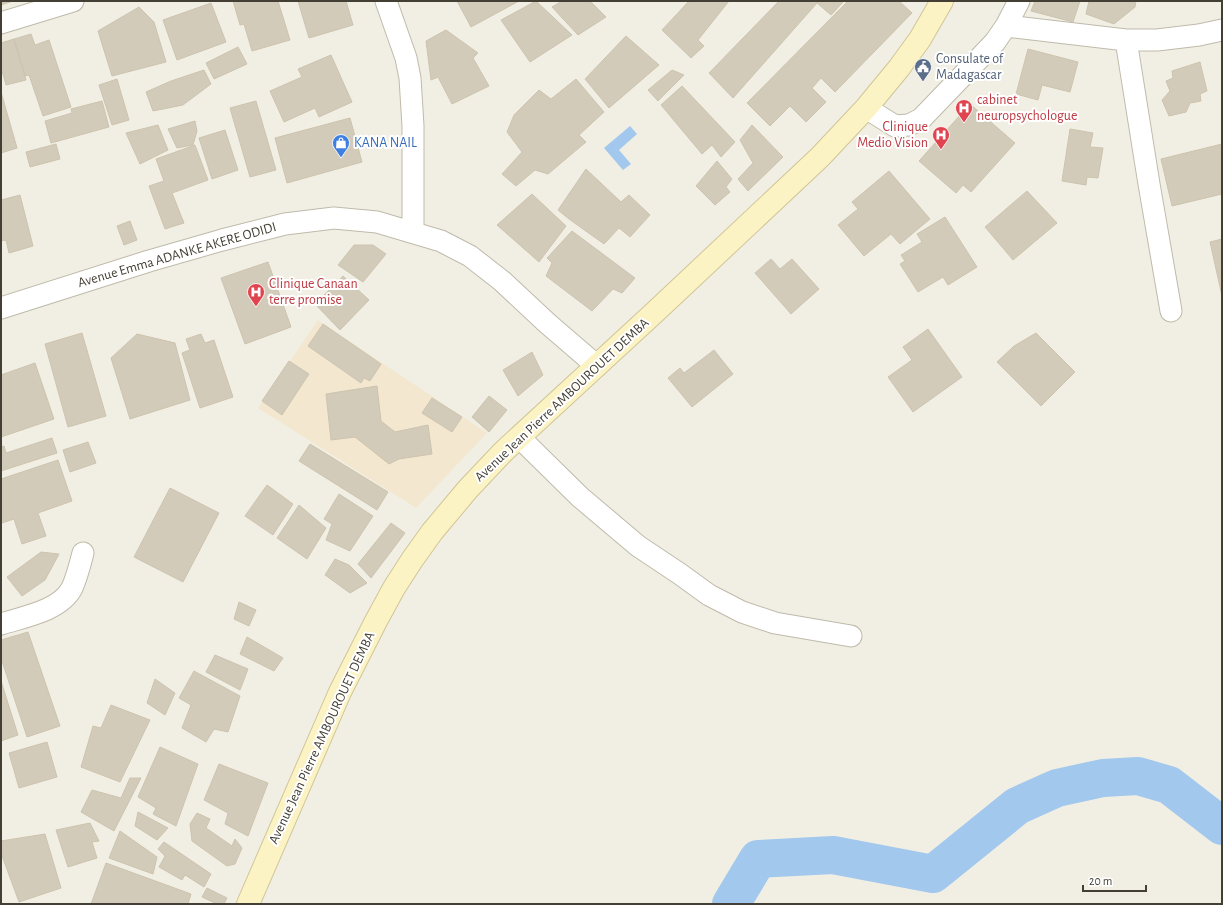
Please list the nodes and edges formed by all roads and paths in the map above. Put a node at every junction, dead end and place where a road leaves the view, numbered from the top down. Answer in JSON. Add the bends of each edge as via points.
{"nodes":[{"id":1,"x":73,"y":1,"type":"edge"},
{"id":2,"x":386,"y":1,"type":"edge"},
{"id":3,"x":942,"y":1,"type":"edge"},
{"id":4,"x":1019,"y":1,"type":"edge"},
{"id":5,"x":1,"y":23,"type":"edge"},
{"id":6,"x":1006,"y":26,"type":"junction"},
{"id":7,"x":1222,"y":30,"type":"edge"},
{"id":8,"x":1126,"y":40,"type":"junction"},
{"id":9,"x":866,"y":108,"type":"junction"},
{"id":10,"x":413,"y":232,"type":"junction"},
{"id":11,"x":1,"y":308,"type":"edge"},
{"id":12,"x":1171,"y":311,"type":"dead end"},
{"id":13,"x":597,"y":366,"type":"junction"},
{"id":14,"x":519,"y":438,"type":"junction"},
{"id":15,"x":83,"y":553,"type":"dead end"},
{"id":16,"x":1,"y":624,"type":"edge"},
{"id":17,"x":850,"y":636,"type":"dead end"},
{"id":18,"x":248,"y":904,"type":"edge"}],
"edges":[{"from":1,"to":5,"type":"street"},
{"from":2,"to":10,"type":"street","via":[[406,58],[410,78],[413,126]]},
{"from":3,"to":9,"type":"main road","name":"Avenue Jean Pierre AMBOUROUET DEMBA","via":[[920,39]]},
{"from":4,"to":6,"type":"street"},
{"from":6,"to":8,"type":"street"},
{"from":6,"to":9,"type":"street","via":[[995,42],[921,119],[909,125],[895,126]]},
{"from":7,"to":8,"type":"street","via":[[1157,40]]},
{"from":8,"to":12,"type":"street"},
{"from":9,"to":13,"type":"main road","name":"Avenue Jean Pierre AMBOUROUET DEMBA","via":[[820,157]]},
{"from":10,"to":11,"type":"street","name":"Avenue Emma ADANKE AKERE ODIDI","via":[[377,222],[334,218],[285,224],[149,261]]},
{"from":10,"to":13,"type":"street","name":"Avenue Emma ADANKE AKERE ODIDI","via":[[441,241],[470,256],[502,281]]},
{"from":13,"to":14,"type":"main road","name":"Avenue Jean Pierre AMBOUROUET DEMBA"},
{"from":14,"to":17,"type":"street","via":[[580,497],[638,546],[709,595],[742,612],[775,622]]},
{"from":14,"to":18,"type":"main road","name":"Avenue Jean Pierre AMBOUROUET DEMBA","via":[[449,511],[394,588],[340,692]]},
{"from":15,"to":16,"type":"street","via":[[71,590],[63,600],[50,608]]}]}
